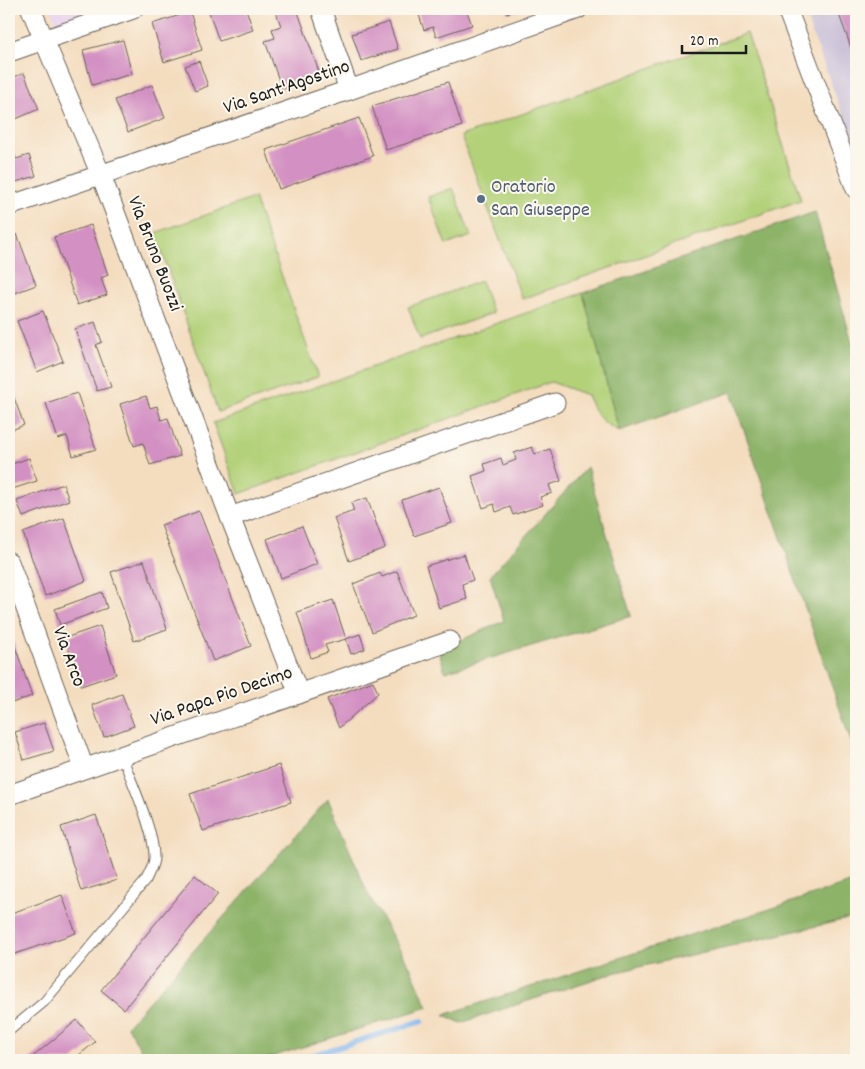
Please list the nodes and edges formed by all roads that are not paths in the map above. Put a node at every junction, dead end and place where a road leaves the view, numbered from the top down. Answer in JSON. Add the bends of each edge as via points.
{"nodes":[{"id":1,"x":31,"y":9,"type":"edge"},
{"id":2,"x":134,"y":9,"type":"edge"},
{"id":3,"x":321,"y":9,"type":"edge"},
{"id":4,"x":578,"y":9,"type":"edge"},
{"id":5,"x":787,"y":9,"type":"edge"},
{"id":6,"x":45,"y":40,"type":"junction"},
{"id":7,"x":9,"y":52,"type":"edge"},
{"id":8,"x":350,"y":90,"type":"junction"},
{"id":9,"x":101,"y":175,"type":"junction"},
{"id":10,"x":856,"y":189,"type":"edge"},
{"id":11,"x":9,"y":206,"type":"edge"},
{"id":12,"x":555,"y":403,"type":"dead end"},
{"id":13,"x":230,"y":517,"type":"junction"},
{"id":14,"x":9,"y":562,"type":"edge"},
{"id":15,"x":450,"y":640,"type":"dead end"},
{"id":16,"x":299,"y":694,"type":"junction"},
{"id":17,"x":122,"y":756,"type":"junction"},
{"id":18,"x":84,"y":768,"type":"junction"},
{"id":19,"x":9,"y":795,"type":"edge"},
{"id":20,"x":9,"y":1031,"type":"edge"}],
"edges":[{"from":1,"to":6,"type":"street","name":"Via Bruno Buozzi"},
{"from":2,"to":6,"type":"street"},
{"from":3,"to":8,"type":"street"},
{"from":4,"to":8,"type":"street","name":"Via Sant'Agostino"},
{"from":5,"to":10,"type":"street"},
{"from":6,"to":7,"type":"street"},
{"from":6,"to":9,"type":"street","name":"Via Bruno Buozzi"},
{"from":8,"to":9,"type":"street","name":"Via Sant'Agostino"},
{"from":9,"to":11,"type":"street","name":"Via Sant'Agostino"},
{"from":9,"to":13,"type":"street","name":"Via Bruno Buozzi"},
{"from":12,"to":13,"type":"street"},
{"from":13,"to":16,"type":"street","name":"Via Bruno Buozzi"},
{"from":14,"to":18,"type":"street","name":"Via Arco"},
{"from":15,"to":16,"type":"street","name":"Via Papa Pio Decimo"},
{"from":16,"to":17,"type":"street","name":"Via Papa Pio Decimo"},
{"from":17,"to":18,"type":"street","name":"Via Papa Pio Decimo"},
{"from":17,"to":20,"type":"lane","via":[[153,846],[154,859],[146,880],[44,1002]]},
{"from":18,"to":19,"type":"street","name":"Via Papa Pio Decimo"}]}
